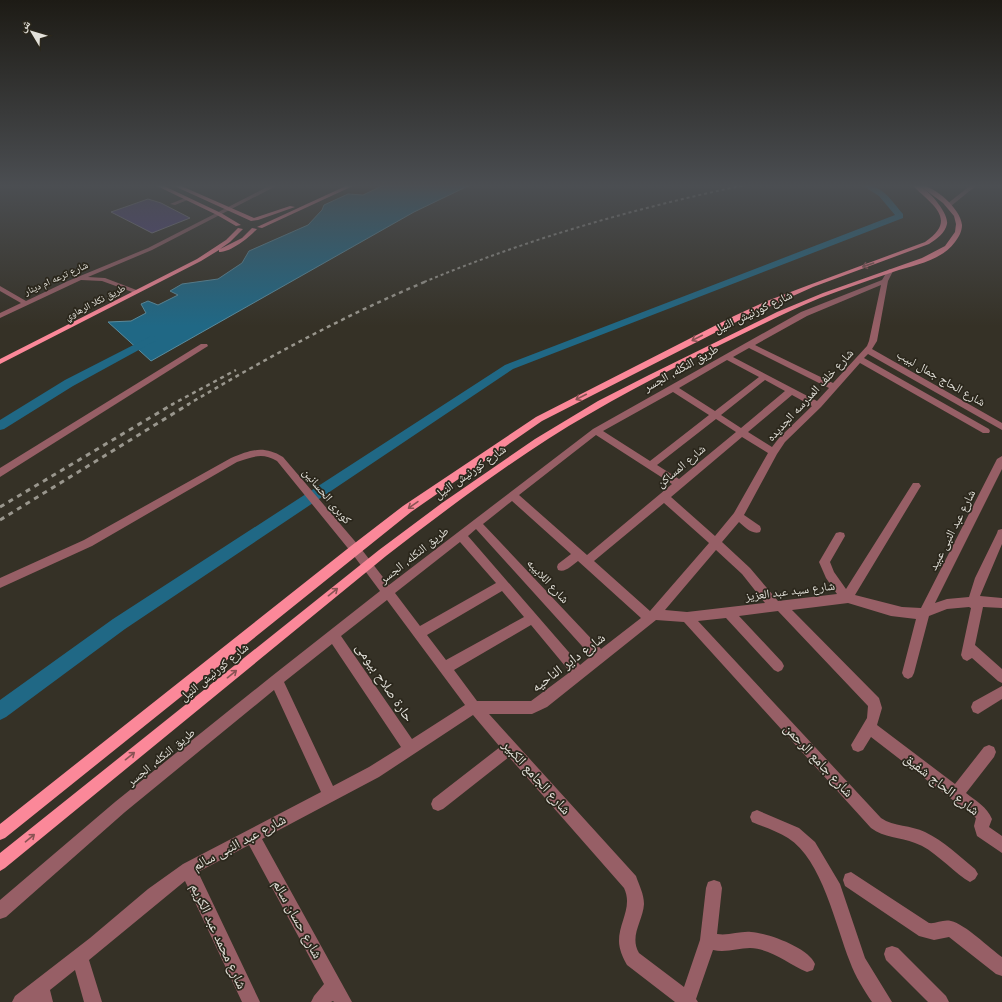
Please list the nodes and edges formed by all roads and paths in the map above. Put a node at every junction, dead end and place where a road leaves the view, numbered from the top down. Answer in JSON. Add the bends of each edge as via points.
{"nodes":[{"id":1,"x":184,"y":232,"type":"edge"},
{"id":2,"x":235,"y":232,"type":"edge"},
{"id":3,"x":253,"y":232,"type":"edge"},
{"id":4,"x":940,"y":232,"type":"edge"},
{"id":5,"x":958,"y":232,"type":"edge"},
{"id":6,"x":199,"y":260,"type":"junction"},
{"id":7,"x":888,"y":276,"type":"junction"},
{"id":8,"x":70,"y":282,"type":"junction"},
{"id":9,"x":0,"y":288,"type":"edge"},
{"id":10,"x":137,"y":292,"type":"junction"},
{"id":11,"x":25,"y":303,"type":"junction"},
{"id":12,"x":0,"y":316,"type":"edge"},
{"id":13,"x":749,"y":345,"type":"junction"},
{"id":14,"x":204,"y":346,"type":"dead end"},
{"id":15,"x":868,"y":350,"type":"junction"},
{"id":16,"x":727,"y":357,"type":"junction"},
{"id":17,"x":860,"y":359,"type":"junction"},
{"id":18,"x":0,"y":362,"type":"edge"},
{"id":19,"x":764,"y":377,"type":"junction"},
{"id":20,"x":834,"y":387,"type":"junction"},
{"id":21,"x":672,"y":388,"type":"junction"},
{"id":22,"x":792,"y":391,"type":"junction"},
{"id":23,"x":818,"y":405,"type":"junction"},
{"id":24,"x":714,"y":415,"type":"junction"},
{"id":25,"x":1002,"y":427,"type":"edge"},
{"id":26,"x":596,"y":431,"type":"junction"},
{"id":27,"x":986,"y":431,"type":"dead end"},
{"id":28,"x":742,"y":432,"type":"junction"},
{"id":29,"x":773,"y":452,"type":"junction"},
{"id":30,"x":1002,"y":459,"type":"edge"},
{"id":31,"x":650,"y":466,"type":"junction"},
{"id":32,"x":0,"y":473,"type":"edge"},
{"id":33,"x":679,"y":484,"type":"junction"},
{"id":34,"x":916,"y":486,"type":"dead end"},
{"id":35,"x":512,"y":495,"type":"junction"},
{"id":36,"x":664,"y":497,"type":"junction"},
{"id":37,"x":738,"y":516,"type":"junction"},
{"id":38,"x":476,"y":523,"type":"junction"},
{"id":39,"x":756,"y":529,"type":"dead end"},
{"id":40,"x":1002,"y":533,"type":"edge"},
{"id":41,"x":460,"y":535,"type":"junction"},
{"id":42,"x":840,"y":536,"type":"dead end"},
{"id":43,"x":715,"y":542,"type":"junction"},
{"id":44,"x":355,"y":549,"type":"junction"},
{"id":45,"x":583,"y":558,"type":"junction"},
{"id":46,"x":366,"y":565,"type":"junction"},
{"id":47,"x":562,"y":567,"type":"dead end"},
{"id":48,"x":0,"y":583,"type":"edge"},
{"id":49,"x":504,"y":585,"type":"junction"},
{"id":50,"x":387,"y":592,"type":"junction"},
{"id":51,"x":847,"y":598,"type":"junction"},
{"id":52,"x":975,"y":603,"type":"junction"},
{"id":53,"x":1002,"y":603,"type":"edge"},
{"id":54,"x":778,"y":606,"type":"junction"},
{"id":55,"x":728,"y":612,"type":"junction"},
{"id":56,"x":924,"y":613,"type":"junction"},
{"id":57,"x":652,"y":617,"type":"junction"},
{"id":58,"x":687,"y":617,"type":"junction"},
{"id":59,"x":532,"y":618,"type":"junction"},
{"id":60,"x":418,"y":634,"type":"junction"},
{"id":61,"x":333,"y":635,"type":"junction"},
{"id":62,"x":600,"y":657,"type":"junction"},
{"id":63,"x":778,"y":666,"type":"dead end"},
{"id":64,"x":444,"y":668,"type":"junction"},
{"id":65,"x":579,"y":673,"type":"junction"},
{"id":66,"x":908,"y":673,"type":"dead end"},
{"id":67,"x":1002,"y":677,"type":"edge"},
{"id":68,"x":276,"y":680,"type":"junction"},
{"id":69,"x":1002,"y":692,"type":"edge"},
{"id":70,"x":474,"y":707,"type":"junction"},
{"id":71,"x":978,"y":708,"type":"dead end"},
{"id":72,"x":868,"y":728,"type":"junction"},
{"id":73,"x":858,"y":745,"type":"dead end"},
{"id":74,"x":410,"y":748,"type":"junction"},
{"id":75,"x":510,"y":748,"type":"junction"},
{"id":76,"x":989,"y":752,"type":"dead end"},
{"id":77,"x":956,"y":794,"type":"junction"},
{"id":78,"x":330,"y":795,"type":"junction"},
{"id":79,"x":438,"y":804,"type":"dead end"},
{"id":80,"x":757,"y":817,"type":"dead end"},
{"id":81,"x":0,"y":833,"type":"edge"},
{"id":82,"x":252,"y":836,"type":"junction"},
{"id":83,"x":1002,"y":845,"type":"edge"},
{"id":84,"x":0,"y":863,"type":"edge"},
{"id":85,"x":188,"y":869,"type":"junction"},
{"id":86,"x":970,"y":874,"type":"dead end"},
{"id":87,"x":851,"y":880,"type":"dead end"},
{"id":88,"x":714,"y":888,"type":"dead end"},
{"id":89,"x":0,"y":911,"type":"edge"},
{"id":90,"x":708,"y":940,"type":"junction"},
{"id":91,"x":892,"y":954,"type":"dead end"},
{"id":92,"x":80,"y":957,"type":"junction"},
{"id":93,"x":807,"y":964,"type":"dead end"},
{"id":94,"x":1002,"y":968,"type":"edge"},
{"id":95,"x":334,"y":986,"type":"junction"},
{"id":96,"x":42,"y":995,"type":"edge"},
{"id":97,"x":688,"y":1001,"type":"edge"},
{"id":98,"x":21,"y":1002,"type":"edge"},
{"id":99,"x":92,"y":1002,"type":"edge"},
{"id":100,"x":251,"y":1002,"type":"edge"},
{"id":101,"x":320,"y":1002,"type":"edge"},
{"id":102,"x":343,"y":1002,"type":"edge"},
{"id":103,"x":883,"y":1002,"type":"edge"},
{"id":104,"x":940,"y":1002,"type":"edge"}],
"edges":[{"from":1,"to":8,"type":"street","name":"شارع ترعه ام دينار","via":[[150,249]]},
{"from":2,"to":6,"type":"main road","name":"طريق نكلا الرهاوي","via":[[223,244]]},
{"from":3,"to":6,"type":"main road","name":"طريق نكلا الرهاوي","via":[[233,246]]},
{"from":4,"to":44,"type":"main road","name":"شارع كورنيش النيل","one_way":true,"via":[[927,243],[764,306],[539,419],[407,509]]},
{"from":5,"to":7,"type":"main road","name":"شارع كورنيش النيل","via":[[952,242],[933,255]]},
{"from":6,"to":10,"type":"main road","name":"طريق نكلا الرهاوي"},
{"from":7,"to":13,"type":"street","name":"طريق النكله, الجسر","via":[[804,314]]},
{"from":7,"to":15,"type":"street","name":"شارع خلف المدرسه الجديده","via":[[873,341]]},
{"from":7,"to":46,"type":"main road","name":"شارع كورنيش النيل","via":[[824,294],[784,311],[580,416],[526,449]]},
{"from":8,"to":10,"type":"street","via":[[103,280]]},
{"from":8,"to":11,"type":"street","name":"شارع ترعه ام دينار"},
{"from":9,"to":11,"type":"street"},
{"from":10,"to":18,"type":"main road","name":"طريق نكلا الرهاوي"},
{"from":11,"to":12,"type":"street","name":"شارع ترعه ام دينار"},
{"from":13,"to":16,"type":"street","name":"طريق النكله, الجسر"},
{"from":13,"to":20,"type":"street"},
{"from":14,"to":32,"type":"street"},
{"from":15,"to":17,"type":"street","name":"شارع خلف المدرسه الجديده"},
{"from":15,"to":25,"type":"street","name":"شارع الحاج جمال لبيب"},
{"from":16,"to":19,"type":"street"},
{"from":16,"to":21,"type":"street","name":"طريق النكله, الجسر"},
{"from":17,"to":20,"type":"street","name":"شارع خلف المدرسه الجديده"},
{"from":17,"to":27,"type":"street"},
{"from":19,"to":22,"type":"street"},
{"from":19,"to":24,"type":"street"},
{"from":20,"to":23,"type":"street","name":"شارع خلف المدرسه الجديده"},
{"from":21,"to":24,"type":"street"},
{"from":21,"to":26,"type":"street","name":"طريق النكله, الجسر"},
{"from":22,"to":23,"type":"street"},
{"from":22,"to":28,"type":"street","name":"شارع المساكن"},
{"from":23,"to":29,"type":"street","name":"شارع خلف المدرسه الجديده"},
{"from":24,"to":28,"type":"street"},
{"from":24,"to":31,"type":"street"},
{"from":26,"to":31,"type":"street"},
{"from":26,"to":35,"type":"street","name":"طريق النكله, الجسر"},
{"from":28,"to":29,"type":"street"},
{"from":28,"to":33,"type":"street","name":"شارع المساكن"},
{"from":29,"to":37,"type":"street","name":"شارع خلف المدرسه الجديده"},
{"from":30,"to":56,"type":"street","name":"شارع عبد النبى عبيد"},
{"from":31,"to":33,"type":"street"},
{"from":33,"to":36,"type":"street","name":"شارع المساكن"},
{"from":34,"to":51,"type":"street","name":"شارع سيد عبد العزيز"},
{"from":35,"to":38,"type":"street","name":"طريق النكله, الجسر"},
{"from":35,"to":45,"type":"street"},
{"from":36,"to":43,"type":"street"},
{"from":36,"to":45,"type":"street","name":"شارع المساكن"},
{"from":37,"to":39,"type":"street"},
{"from":37,"to":43,"type":"street","name":"شارع خلف المدرسه الجديده"},
{"from":38,"to":41,"type":"street","name":"طريق النكله, الجسر"},
{"from":38,"to":62,"type":"street","name":"شارع اللابيبه"},
{"from":40,"to":52,"type":"street","via":[[981,578]]},
{"from":41,"to":49,"type":"street"},
{"from":41,"to":50,"type":"street","name":"طريق النكله, الجسر"},
{"from":42,"to":51,"type":"street","via":[[824,565]]},
{"from":43,"to":54,"type":"street"},
{"from":43,"to":57,"type":"street","name":"شارع خلف المدرسه الجديده"},
{"from":44,"to":46,"type":"street","name":"شارع الجامع الكبير"},
{"from":44,"to":48,"type":"street","name":"كوبرى الحسانين","via":[[280,459],[270,453],[254,453],[234,460],[88,543]]},
{"from":44,"to":81,"type":"main road","name":"شارع كورنيش النيل"},
{"from":45,"to":47,"type":"street","name":"شارع المساكن"},
{"from":45,"to":57,"type":"street"},
{"from":46,"to":50,"type":"street","name":"شارع الجامع الكبير"},
{"from":84,"to":46,"type":"main road","name":"شارع كورنيش النيل","one_way":true},
{"from":49,"to":59,"type":"street"},
{"from":49,"to":60,"type":"street"},
{"from":50,"to":60,"type":"street","name":"شارع الجامع الكبير"},
{"from":50,"to":61,"type":"street","name":"طريق النكله, الجسر"},
{"from":51,"to":54,"type":"street","name":"شارع سيد عبد العزيز"},
{"from":51,"to":56,"type":"street","via":[[897,612]]},
{"from":52,"to":53,"type":"street"},
{"from":52,"to":56,"type":"street","via":[[948,604]]},
{"from":52,"to":67,"type":"street","via":[[968,651]]},
{"from":54,"to":55,"type":"street","name":"شارع سيد عبد العزيز"},
{"from":54,"to":72,"type":"street","via":[[872,699],[876,712]]},
{"from":55,"to":58,"type":"street","name":"شارع سيد عبد العزيز"},
{"from":55,"to":63,"type":"street"},
{"from":56,"to":66,"type":"street","name":"شارع عبد النبى عبيد"},
{"from":57,"to":58,"type":"street","name":"شارع سيد عبد العزيز"},
{"from":57,"to":62,"type":"street","name":"شارع داير الناحيه"},
{"from":58,"to":86,"type":"street","name":"شارع جامع الرحمن","via":[[879,825],[924,839]]},
{"from":59,"to":64,"type":"street"},
{"from":59,"to":65,"type":"street"},
{"from":60,"to":64,"type":"street","name":"شارع الجامع الكبير"},
{"from":61,"to":68,"type":"street","name":"طريق النكله, الجسر"},
{"from":61,"to":74,"type":"street","name":"حارة صلاح بيومى"},
{"from":62,"to":65,"type":"street","name":"شارع داير الناحيه"},
{"from":64,"to":70,"type":"street","name":"شارع الجامع الكبير"},
{"from":65,"to":70,"type":"street","name":"شارع داير الناحيه","via":[[532,708]]},
{"from":68,"to":78,"type":"street"},
{"from":68,"to":89,"type":"street","name":"طريق النكله, الجسر","via":[[120,807]]},
{"from":69,"to":71,"type":"street"},
{"from":70,"to":74,"type":"street","name":"شارع عبد النبى سالم"},
{"from":70,"to":75,"type":"street","name":"شارع الجامع الكبير"},
{"from":72,"to":73,"type":"street"},
{"from":72,"to":77,"type":"street","name":"شارع الحاج شفيق"},
{"from":74,"to":78,"type":"street","name":"شارع عبد النبى سالم","via":[[374,772]]},
{"from":75,"to":79,"type":"street"},
{"from":75,"to":97,"type":"street","name":"شارع الجامع الكبير","via":[[630,882],[637,902],[627,938],[632,959]]},
{"from":76,"to":77,"type":"street"},
{"from":77,"to":83,"type":"street","name":"شارع الحاج شفيق","via":[[981,812],[984,819],[982,831]]},
{"from":78,"to":82,"type":"street","name":"شارع عبد النبى سالم"},
{"from":80,"to":103,"type":"street","via":[[794,833],[810,847],[834,890],[858,962]]},
{"from":82,"to":85,"type":"street","name":"شارع عبد النبى سالم"},
{"from":82,"to":95,"type":"street","name":"شارع حسان سالم"},
{"from":85,"to":92,"type":"street","name":"شارع عبد النبى سالم"},
{"from":85,"to":100,"type":"street","name":"شارع محمد عبد الكريم"},
{"from":87,"to":94,"type":"street","via":[[925,930],[934,933],[948,928],[954,930]]},
{"from":88,"to":90,"type":"street"},
{"from":90,"to":93,"type":"street","via":[[719,943],[751,940],[781,948]]},
{"from":90,"to":97,"type":"street"},
{"from":91,"to":104,"type":"street"},
{"from":92,"to":96,"type":"street","name":"شارع عبد النبى سالم"},
{"from":92,"to":99,"type":"street"},
{"from":95,"to":101,"type":"street"},
{"from":95,"to":102,"type":"street","name":"شارع حسان سالم"},
{"from":96,"to":98,"type":"street","name":"شارع عبد النبى سالم"}]}
